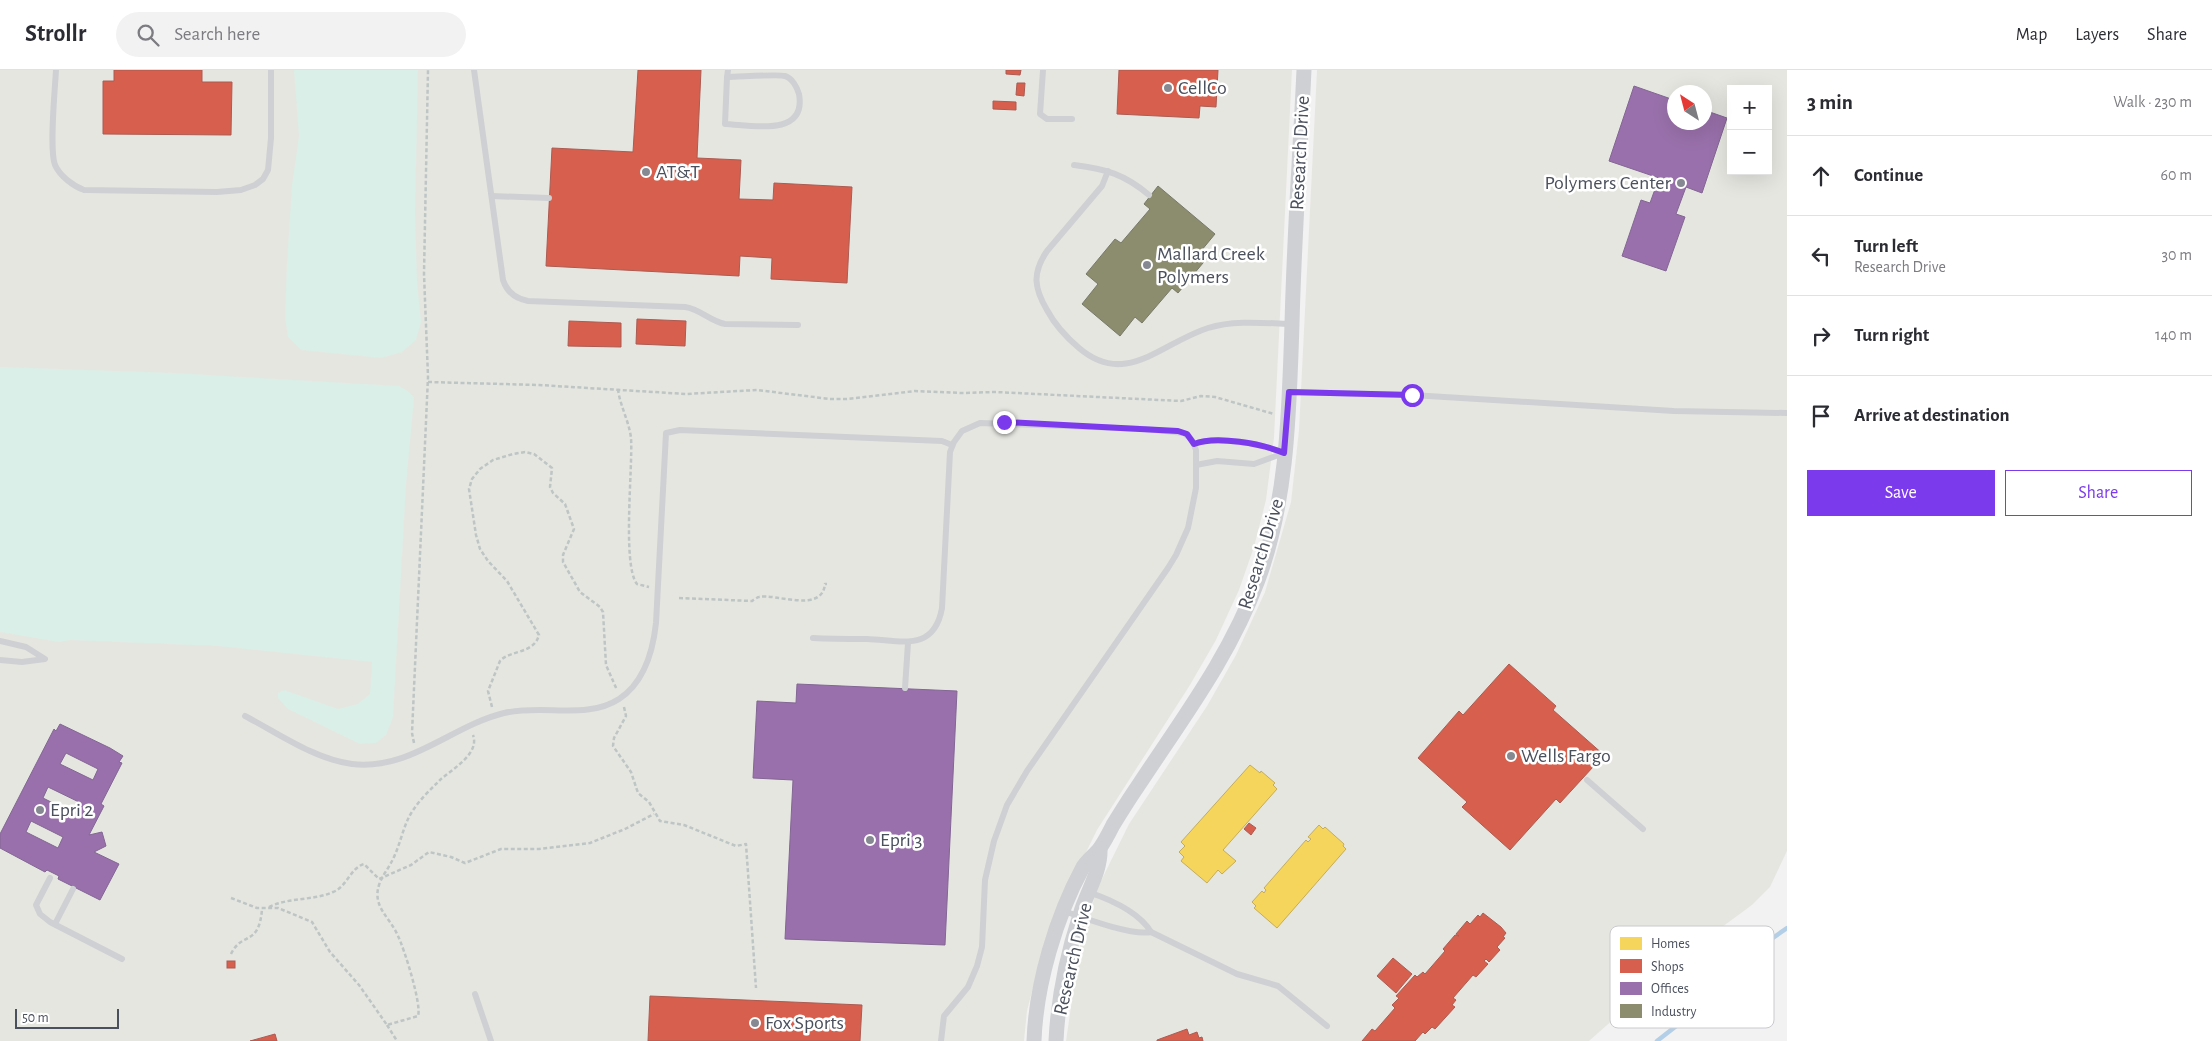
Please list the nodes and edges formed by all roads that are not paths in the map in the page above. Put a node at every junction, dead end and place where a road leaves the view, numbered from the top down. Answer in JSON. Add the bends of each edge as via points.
{"nodes":[{"id":1,"x":56,"y":70,"type":"edge"},
{"id":2,"x":271,"y":70,"type":"edge"},
{"id":3,"x":474,"y":70,"type":"edge"},
{"id":4,"x":1043,"y":70,"type":"edge"},
{"id":5,"x":1304,"y":70,"type":"edge"},
{"id":6,"x":727,"y":74,"type":"edge"},
{"id":7,"x":1072,"y":119,"type":"dead end"},
{"id":8,"x":1074,"y":165,"type":"dead end"},
{"id":9,"x":1108,"y":171,"type":"junction"},
{"id":10,"x":1149,"y":195,"type":"dead end"},
{"id":11,"x":492,"y":196,"type":"junction"},
{"id":12,"x":549,"y":198,"type":"dead end"},
{"id":13,"x":1292,"y":324,"type":"junction"},
{"id":14,"x":798,"y":326,"type":"dead end"},
{"id":15,"x":1289,"y":392,"type":"junction"},
{"id":16,"x":1787,"y":413,"type":"edge"},
{"id":17,"x":1194,"y":444,"type":"junction"},
{"id":18,"x":952,"y":445,"type":"junction"},
{"id":19,"x":1284,"y":453,"type":"junction"},
{"id":20,"x":1196,"y":465,"type":"junction"},
{"id":21,"x":813,"y":638,"type":"dead end"},
{"id":22,"x":0,"y":641,"type":"edge"},
{"id":23,"x":908,"y":643,"type":"junction"},
{"id":24,"x":0,"y":660,"type":"edge"},
{"id":25,"x":905,"y":688,"type":"dead end"},
{"id":26,"x":245,"y":716,"type":"dead end"},
{"id":27,"x":1587,"y":780,"type":"dead end"},
{"id":28,"x":1643,"y":829,"type":"dead end"},
{"id":29,"x":50,"y":878,"type":"dead end"},
{"id":30,"x":73,"y":889,"type":"dead end"},
{"id":31,"x":1081,"y":890,"type":"junction"},
{"id":32,"x":1064,"y":911,"type":"junction"},
{"id":33,"x":1080,"y":916,"type":"junction"},
{"id":34,"x":55,"y":924,"type":"junction"},
{"id":35,"x":1151,"y":932,"type":"junction"},
{"id":36,"x":122,"y":959,"type":"dead end"},
{"id":37,"x":475,"y":994,"type":"dead end"},
{"id":38,"x":1328,"y":1026,"type":"dead end"},
{"id":39,"x":492,"y":1041,"type":"edge"},
{"id":40,"x":941,"y":1041,"type":"edge"},
{"id":41,"x":1034,"y":1041,"type":"edge"},
{"id":42,"x":1056,"y":1041,"type":"edge"}],
"edges":[{"from":1,"to":2,"type":"lane","via":[[55,164],[77,188],[217,192],[256,185],[268,170]]},
{"from":3,"to":11,"type":"lane"},
{"from":4,"to":7,"type":"lane","via":[[1040,114],[1047,119]]},
{"from":5,"to":13,"type":"street","name":"Research Drive"},
{"from":6,"to":6,"type":"lane","via":[[725,124],[782,126],[798,110],[799,94],[793,82],[785,76]]},
{"from":8,"to":9,"type":"lane"},
{"from":9,"to":10,"type":"lane","via":[[1131,180]]},
{"from":9,"to":13,"type":"lane","via":[[1102,186],[1040,260],[1035,276],[1036,290],[1051,318],[1068,339],[1106,364],[1125,365],[1209,328],[1235,324]]},
{"from":11,"to":12,"type":"lane"},
{"from":11,"to":14,"type":"lane","via":[[503,280],[509,292],[521,300],[686,307],[725,324]]},
{"from":13,"to":15,"type":"street","name":"Research Drive"},
{"from":15,"to":16,"type":"lane","via":[[1412,395],[1674,411]]},
{"from":15,"to":19,"type":"street","name":"Research Drive"},
{"from":17,"to":18,"type":"lane","via":[[1187,434],[1178,431],[1004,422],[973,425],[962,431]]},
{"from":17,"to":19,"type":"lane","via":[[1215,439],[1259,445]]},
{"from":17,"to":20,"type":"lane"},
{"from":18,"to":23,"type":"lane","via":[[942,612],[926,636]]},
{"from":18,"to":26,"type":"lane","via":[[942,441],[668,431],[664,440],[655,635],[650,657],[630,689],[603,707],[591,710],[533,708],[504,713],[413,754],[363,764],[342,762],[320,754]]},
{"from":19,"to":20,"type":"lane","via":[[1249,464],[1217,461]]},
{"from":19,"to":31,"type":"street","name":"Research Drive","via":[[1271,536],[1242,620],[1210,678],[1122,810],[1100,849],[1088,860]]},
{"from":20,"to":40,"type":"lane","via":[[1192,510],[1176,555],[1007,805],[988,862],[980,957],[968,987],[943,1017]]},
{"from":21,"to":23,"type":"lane"},
{"from":22,"to":24,"type":"lane","via":[[26,647],[45,659]]},
{"from":23,"to":25,"type":"lane"},
{"from":27,"to":28,"type":"lane"},
{"from":29,"to":34,"type":"lane","via":[[36,908]]},
{"from":30,"to":34,"type":"lane"},
{"from":31,"to":32,"type":"street","name":"Research Drive"},
{"from":31,"to":33,"type":"street","name":"Research Drive"},
{"from":31,"to":35,"type":"lane","via":[[1102,897],[1128,912]]},
{"from":32,"to":33,"type":"lane"},
{"from":32,"to":41,"type":"street","name":"Research Drive","via":[[1040,996]]},
{"from":33,"to":35,"type":"lane","via":[[1130,931]]},
{"from":33,"to":42,"type":"street","name":"Research Drive","via":[[1062,991]]},
{"from":34,"to":36,"type":"lane"},
{"from":35,"to":38,"type":"lane","via":[[1237,974],[1278,986]]},
{"from":37,"to":39,"type":"lane"}]}
